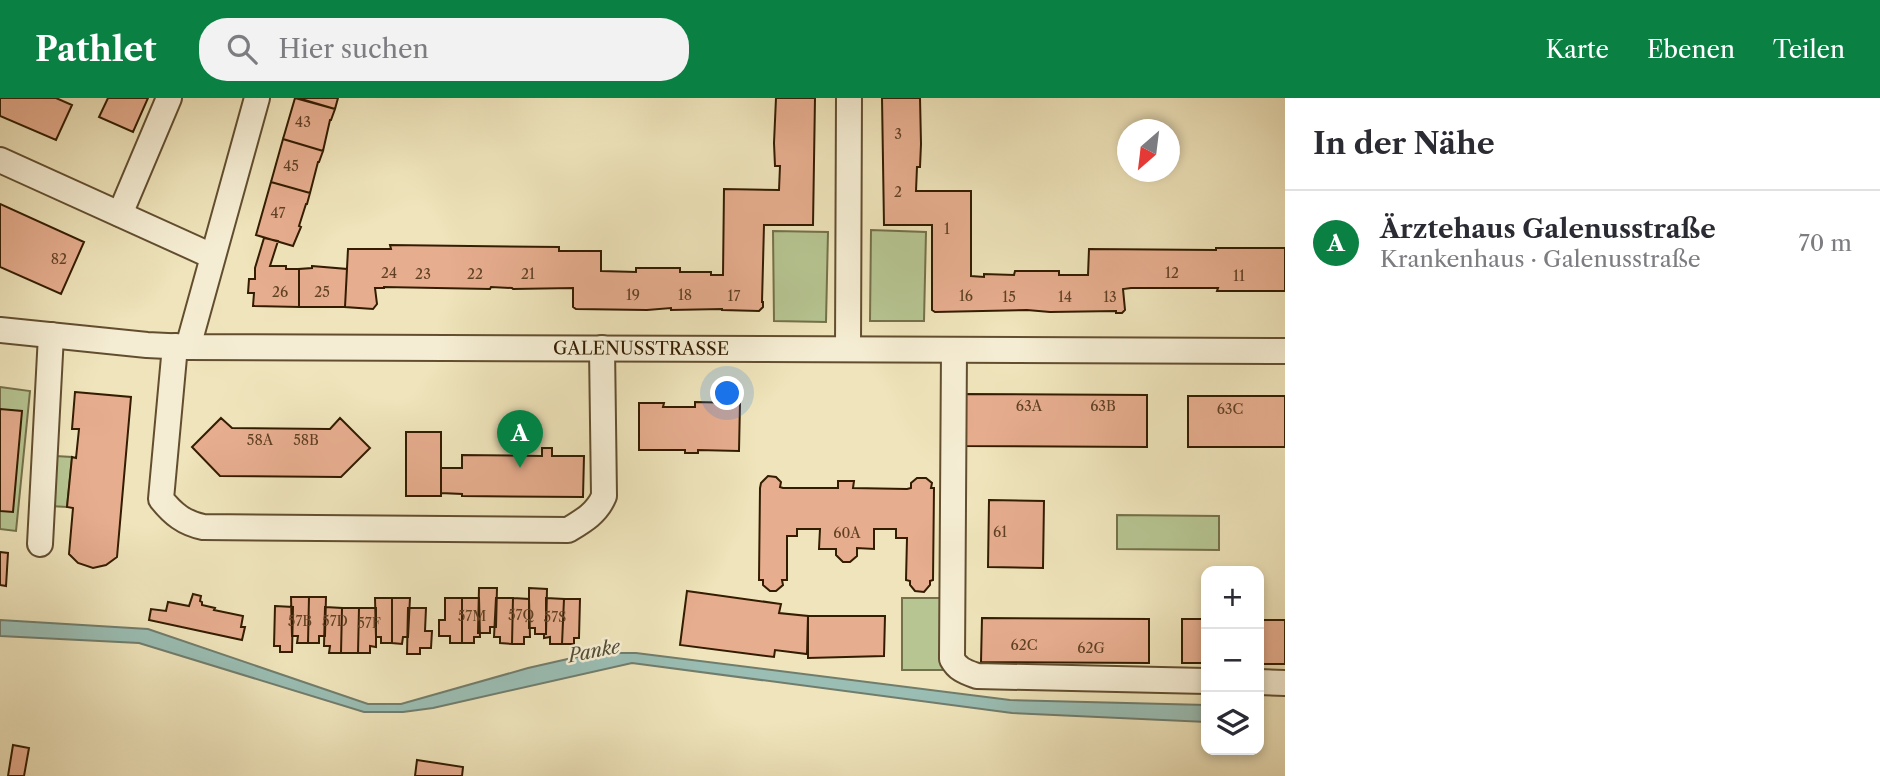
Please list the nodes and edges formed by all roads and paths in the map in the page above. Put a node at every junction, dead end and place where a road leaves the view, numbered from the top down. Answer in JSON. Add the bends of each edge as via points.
{"nodes":[{"id":1,"x":169,"y":98,"type":"edge"},
{"id":2,"x":257,"y":98,"type":"edge"},
{"id":3,"x":849,"y":98,"type":"edge"},
{"id":4,"x":0,"y":160,"type":"edge"},
{"id":5,"x":120,"y":214,"type":"junction"},
{"id":6,"x":212,"y":256,"type":"junction"},
{"id":7,"x":0,"y":330,"type":"edge"},
{"id":8,"x":51,"y":335,"type":"junction"},
{"id":9,"x":182,"y":346,"type":"junction"},
{"id":10,"x":602,"y":348,"type":"junction"},
{"id":11,"x":848,"y":348,"type":"junction"},
{"id":12,"x":954,"y":350,"type":"junction"},
{"id":13,"x":1285,"y":351,"type":"edge"},
{"id":14,"x":40,"y":544,"type":"dead end"},
{"id":15,"x":1201,"y":681,"type":"edge"},
{"id":16,"x":1264,"y":682,"type":"edge"},
{"id":17,"x":1285,"y":683,"type":"edge"}],
"edges":[{"from":1,"to":5,"type":"street"},
{"from":2,"to":6,"type":"street"},
{"from":3,"to":11,"type":"street"},
{"from":4,"to":5,"type":"street"},
{"from":5,"to":6,"type":"street"},
{"from":6,"to":9,"type":"street"},
{"from":7,"to":8,"type":"street","name":"GALENUSSTRASSE"},
{"from":8,"to":9,"type":"street","name":"GALENUSSTRASSE"},
{"from":8,"to":14,"type":"street"},
{"from":9,"to":10,"type":"street","name":"GALENUSSTRASSE"},
{"from":9,"to":10,"type":"street","via":[[161,499],[188,524],[554,530],[568,530],[588,518],[604,496]]},
{"from":10,"to":11,"type":"street","name":"GALENUSSTRASSE"},
{"from":11,"to":12,"type":"street","name":"GALENUSSTRASSE"},
{"from":12,"to":13,"type":"street","name":"GALENUSSTRASSE"},
{"from":12,"to":15,"type":"street","via":[[952,659],[956,665],[977,676]]},
{"from":16,"to":17,"type":"street"}]}
